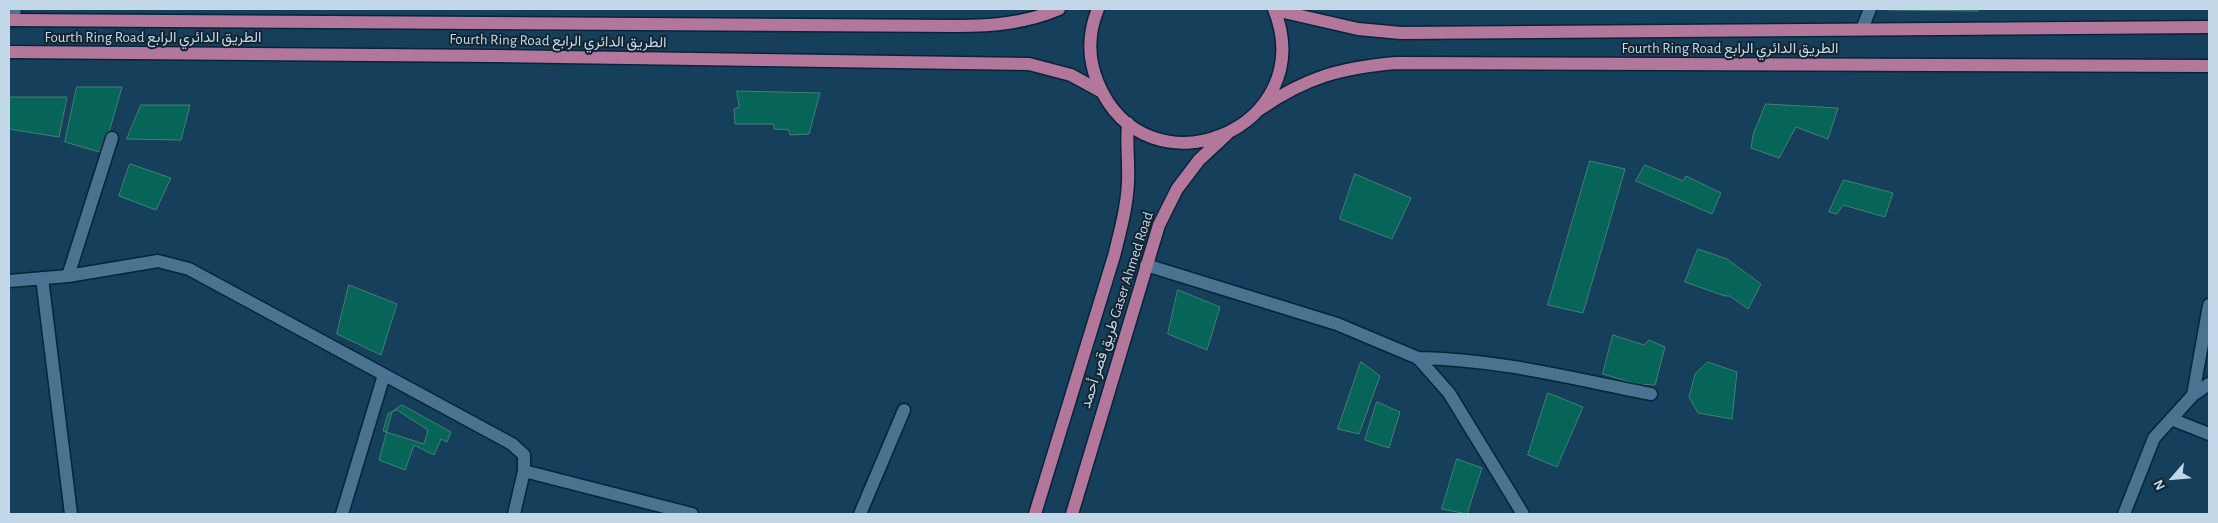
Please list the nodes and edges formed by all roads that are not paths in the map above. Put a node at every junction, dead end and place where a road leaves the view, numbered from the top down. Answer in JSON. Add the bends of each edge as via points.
{"nodes":[{"id":1,"x":1059,"y":9,"type":"edge"},
{"id":2,"x":1098,"y":9,"type":"edge"},
{"id":3,"x":1870,"y":9,"type":"edge"},
{"id":4,"x":1274,"y":10,"type":"edge"},
{"id":5,"x":12,"y":16,"type":"edge"},
{"id":6,"x":2209,"y":27,"type":"edge"},
{"id":7,"x":1862,"y":29,"type":"junction"},
{"id":8,"x":9,"y":52,"type":"edge"},
{"id":9,"x":2209,"y":66,"type":"edge"},
{"id":10,"x":1102,"y":92,"type":"junction"},
{"id":11,"x":1260,"y":109,"type":"junction"},
{"id":12,"x":1128,"y":123,"type":"junction"},
{"id":13,"x":1227,"y":134,"type":"junction"},
{"id":14,"x":112,"y":138,"type":"dead end"},
{"id":15,"x":1146,"y":266,"type":"junction"},
{"id":16,"x":68,"y":276,"type":"junction"},
{"id":17,"x":42,"y":278,"type":"junction"},
{"id":18,"x":9,"y":281,"type":"edge"},
{"id":19,"x":2209,"y":305,"type":"edge"},
{"id":20,"x":1418,"y":358,"type":"junction"},
{"id":21,"x":384,"y":375,"type":"junction"},
{"id":22,"x":2209,"y":384,"type":"edge"},
{"id":23,"x":1651,"y":394,"type":"dead end"},
{"id":24,"x":2193,"y":396,"type":"junction"},
{"id":25,"x":904,"y":410,"type":"dead end"},
{"id":26,"x":2171,"y":419,"type":"junction"},
{"id":27,"x":2209,"y":434,"type":"edge"},
{"id":28,"x":524,"y":470,"type":"junction"},
{"id":29,"x":71,"y":514,"type":"edge"},
{"id":30,"x":342,"y":514,"type":"edge"},
{"id":31,"x":514,"y":514,"type":"edge"},
{"id":32,"x":692,"y":514,"type":"edge"},
{"id":33,"x":860,"y":514,"type":"edge"},
{"id":34,"x":1035,"y":514,"type":"edge"},
{"id":35,"x":1072,"y":514,"type":"edge"},
{"id":36,"x":1523,"y":514,"type":"edge"},
{"id":37,"x":2124,"y":514,"type":"edge"}],
"edges":[{"from":1,"to":5,"type":"main road","name":"Fourth Ring Road الطريق الدائري الرابع","via":[[998,25],[957,26]]},
{"from":2,"to":10,"type":"main road","via":[[1091,30],[1090,52],[1093,72]]},
{"from":3,"to":7,"type":"street"},
{"from":4,"to":7,"type":"main road","via":[[1358,29],[1401,33]]},
{"from":4,"to":11,"type":"main road","via":[[1282,44],[1281,62],[1277,78]]},
{"from":6,"to":7,"type":"main road"},
{"from":8,"to":10,"type":"main road","name":"Fourth Ring Road الطريق الدائري الرابع","via":[[1029,64],[1071,74]]},
{"from":9,"to":11,"type":"main road","name":"Fourth Ring Road الطريق الدائري الرابع","via":[[1396,63],[1358,66],[1319,76],[1287,91]]},
{"from":10,"to":12,"type":"main road"},
{"from":11,"to":13,"type":"main road"},
{"from":12,"to":13,"type":"main road","via":[[1166,141],[1207,141]]},
{"from":12,"to":34,"type":"main road","name":"طريق قصر أحمد Gaser Ahmed Road","via":[[1128,182],[1114,256]]},
{"from":13,"to":15,"type":"main road","name":"طريق قصر أحمد Gaser Ahmed Road","via":[[1198,160],[1177,189],[1159,225]]},
{"from":14,"to":16,"type":"street"},
{"from":15,"to":20,"type":"street","via":[[1337,324]]},
{"from":15,"to":35,"type":"main road","name":"طريق قصر أحمد Gaser Ahmed Road"},
{"from":16,"to":17,"type":"street"},
{"from":16,"to":21,"type":"street","via":[[158,261],[171,263],[189,269]]},
{"from":17,"to":18,"type":"street"},
{"from":17,"to":29,"type":"street"},
{"from":19,"to":24,"type":"street"},
{"from":20,"to":23,"type":"street","via":[[1495,363]]},
{"from":20,"to":36,"type":"street","via":[[1449,392]]},
{"from":21,"to":28,"type":"street","via":[[512,444],[524,455]]},
{"from":21,"to":30,"type":"street"},
{"from":22,"to":24,"type":"street"},
{"from":24,"to":26,"type":"street"},
{"from":25,"to":33,"type":"street"},
{"from":26,"to":27,"type":"street"},
{"from":26,"to":37,"type":"street","via":[[2154,438]]},
{"from":28,"to":31,"type":"street"},
{"from":28,"to":32,"type":"street"}]}
